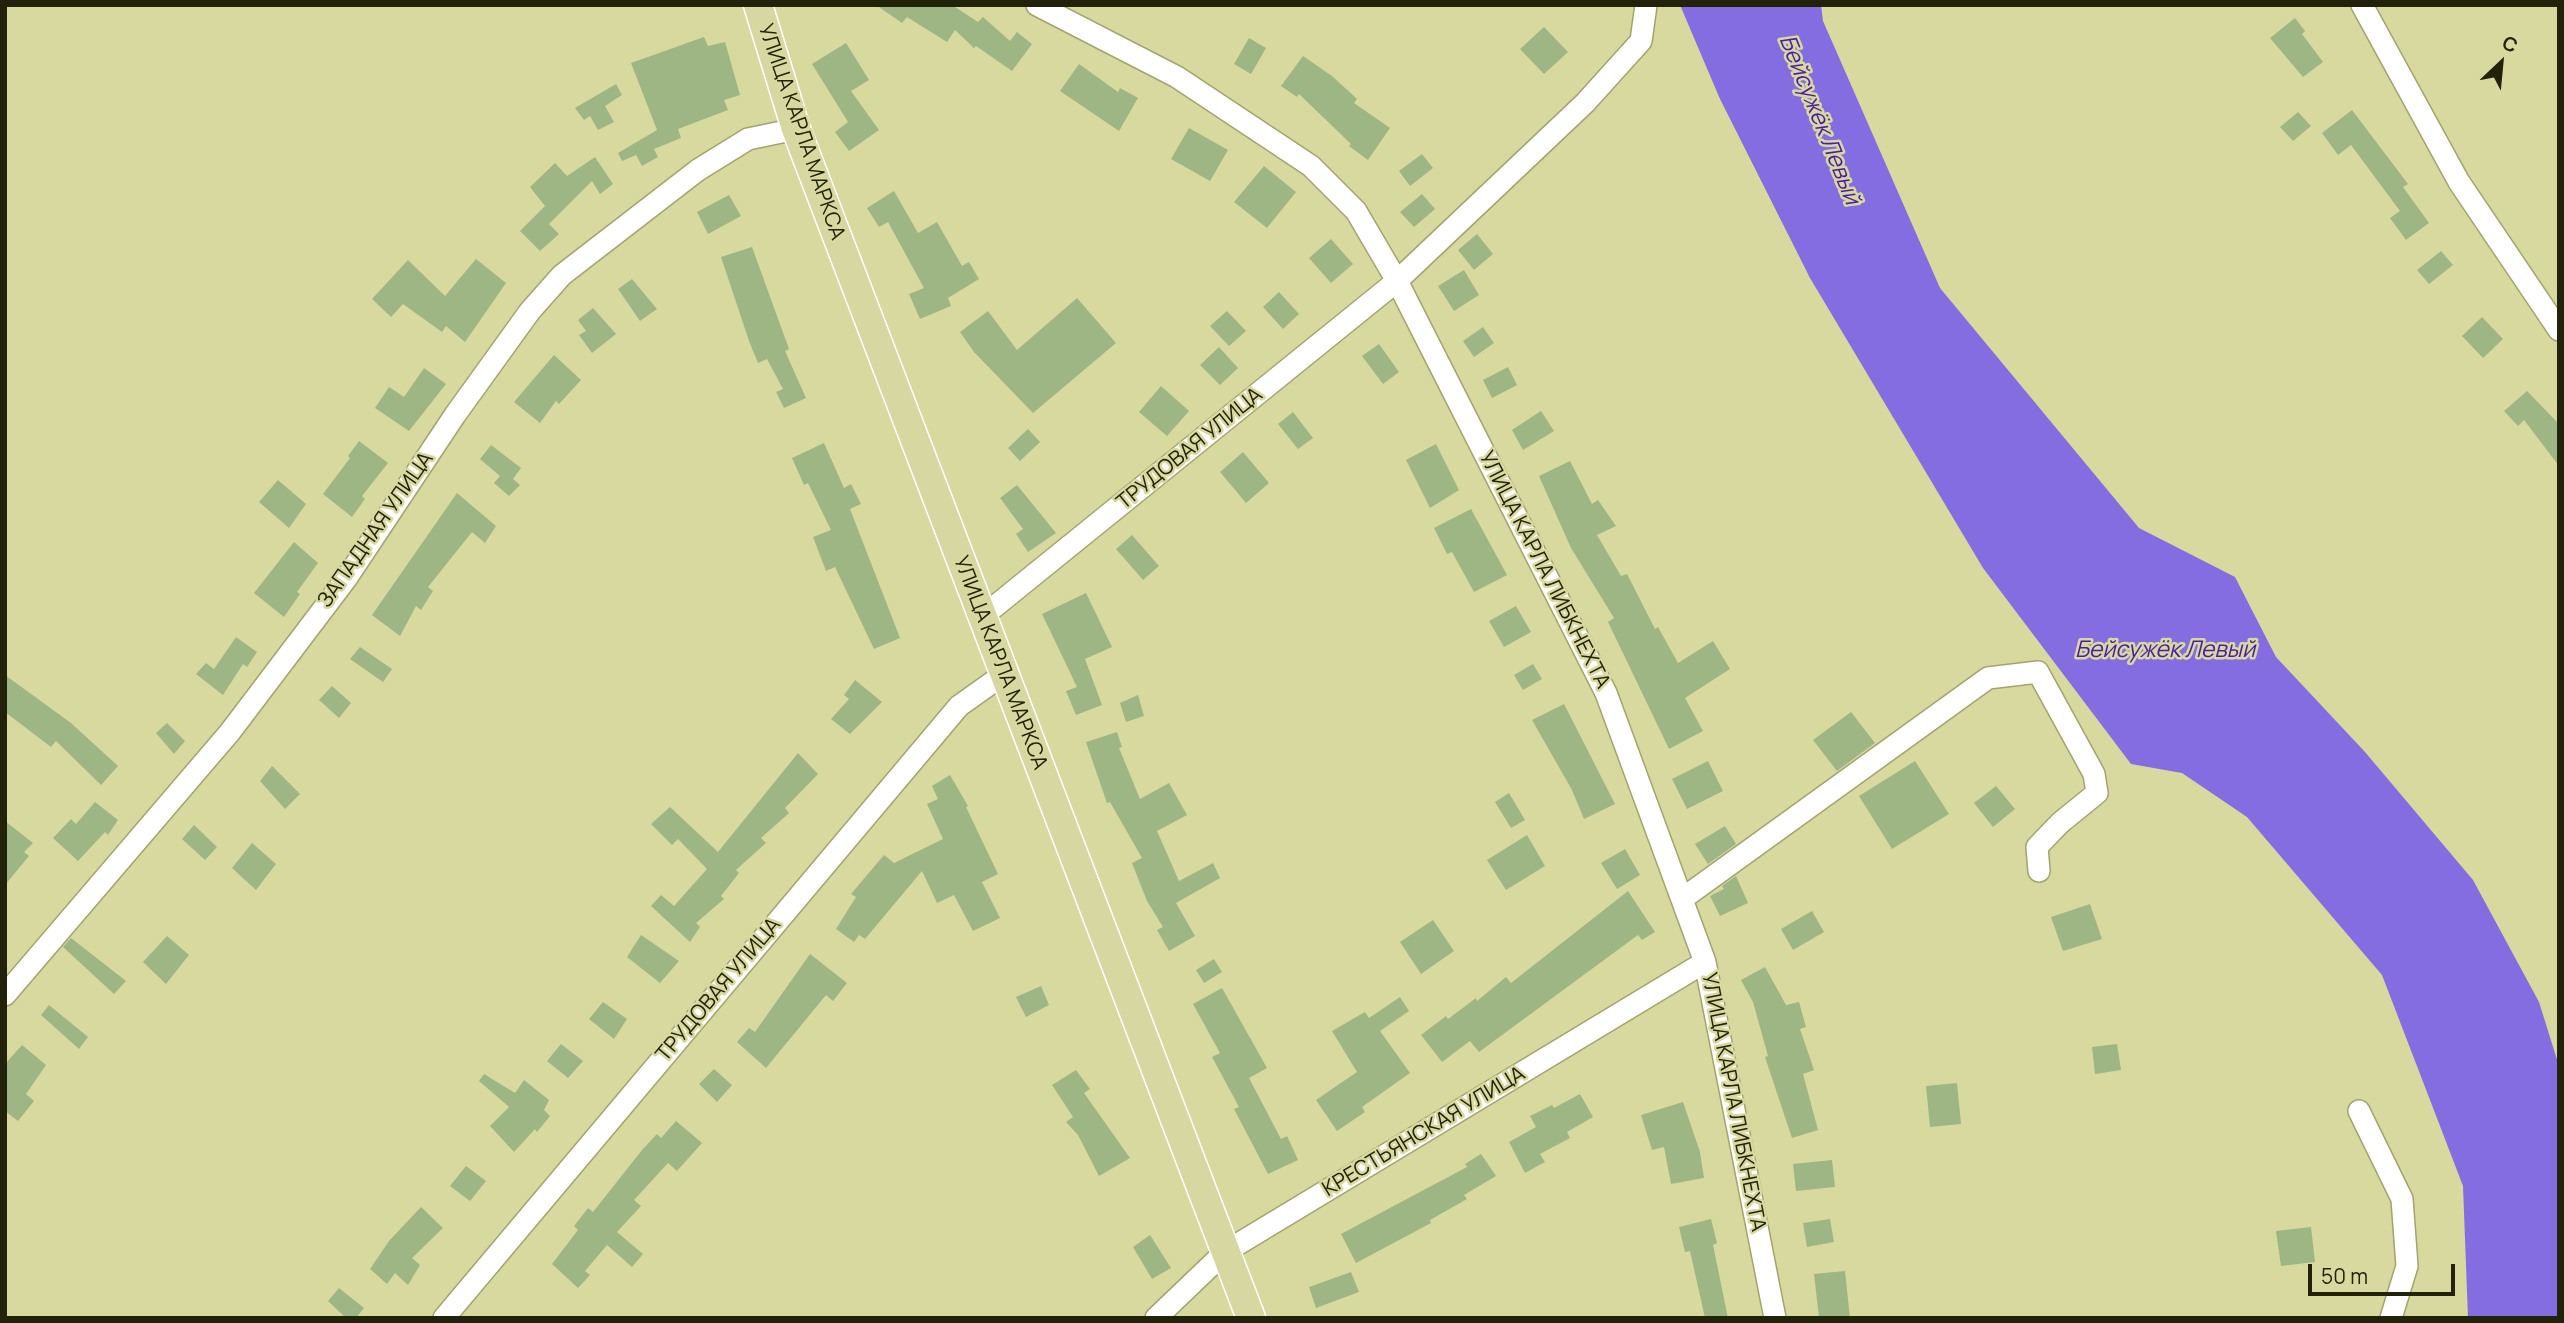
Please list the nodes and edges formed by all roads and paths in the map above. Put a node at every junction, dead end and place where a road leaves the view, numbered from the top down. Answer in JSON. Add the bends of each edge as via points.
{"nodes":[{"id":1,"x":758,"y":5,"type":"edge"},
{"id":2,"x":1037,"y":5,"type":"edge"},
{"id":3,"x":1646,"y":5,"type":"edge"},
{"id":4,"x":2362,"y":5,"type":"edge"},
{"id":5,"x":796,"y":129,"type":"junction"},
{"id":6,"x":1397,"y":281,"type":"junction"},
{"id":7,"x":2559,"y":330,"type":"edge"},
{"id":8,"x":983,"y":616,"type":"junction"},
{"id":9,"x":1004,"y":674,"type":"junction"},
{"id":10,"x":2039,"y":871,"type":"dead end"},
{"id":11,"x":1682,"y":899,"type":"junction"},
{"id":12,"x":1705,"y":962,"type":"junction"},
{"id":13,"x":5,"y":995,"type":"edge"},
{"id":14,"x":2359,"y":1111,"type":"dead end"},
{"id":15,"x":1225,"y":1252,"type":"junction"},
{"id":16,"x":444,"y":1318,"type":"edge"},
{"id":17,"x":1156,"y":1318,"type":"edge"},
{"id":18,"x":1251,"y":1318,"type":"edge"},
{"id":19,"x":1775,"y":1318,"type":"edge"},
{"id":20,"x":2391,"y":1318,"type":"edge"}],
"edges":[{"from":1,"to":5,"type":"main road","name":"УЛИЦА КАРЛА МАРКСА"},
{"from":2,"to":6,"type":"street","name":"УЛИЦА КАРЛА ЛИБКНЕХТА","via":[[1177,77],[1311,166],[1356,211]]},
{"from":3,"to":6,"type":"street","name":"ТРУДОВАЯ УЛИЦА","via":[[1641,41],[1585,103]]},
{"from":4,"to":7,"type":"street","via":[[2459,182]]},
{"from":5,"to":8,"type":"main road","name":"УЛИЦА КАРЛА МАРКСА"},
{"from":5,"to":13,"type":"street","name":"ЗАПАДНАЯ УЛИЦА","via":[[748,139],[698,170],[562,275],[455,415],[346,579],[230,732]]},
{"from":6,"to":8,"type":"street","name":"ТРУДОВАЯ УЛИЦА"},
{"from":6,"to":11,"type":"street","name":"УЛИЦА КАРЛА ЛИБКНЕХТА","via":[[1606,692]]},
{"from":8,"to":9,"type":"main road","name":"УЛИЦА КАРЛА МАРКСА"},
{"from":9,"to":15,"type":"main road","name":"УЛИЦА КАРЛА МАРКСА"},
{"from":9,"to":16,"type":"street","name":"ТРУДОВАЯ УЛИЦА","via":[[959,706]]},
{"from":10,"to":11,"type":"street","via":[[2037,848],[2097,793],[2094,775],[2038,672],[1989,678]]},
{"from":11,"to":12,"type":"street","name":"УЛИЦА КАРЛА ЛИБКНЕХТА"},
{"from":12,"to":15,"type":"street","name":"КРЕСТЬЯНСКАЯ УЛИЦА"},
{"from":12,"to":19,"type":"street","name":"УЛИЦА КАРЛА ЛИБКНЕХТА"},
{"from":14,"to":20,"type":"street","via":[[2402,1199],[2407,1266]]},
{"from":15,"to":17,"type":"street","name":"КРЕСТЬЯНСКАЯ УЛИЦА"},
{"from":15,"to":18,"type":"main road","name":"УЛИЦА КАРЛА МАРКСА"}]}
